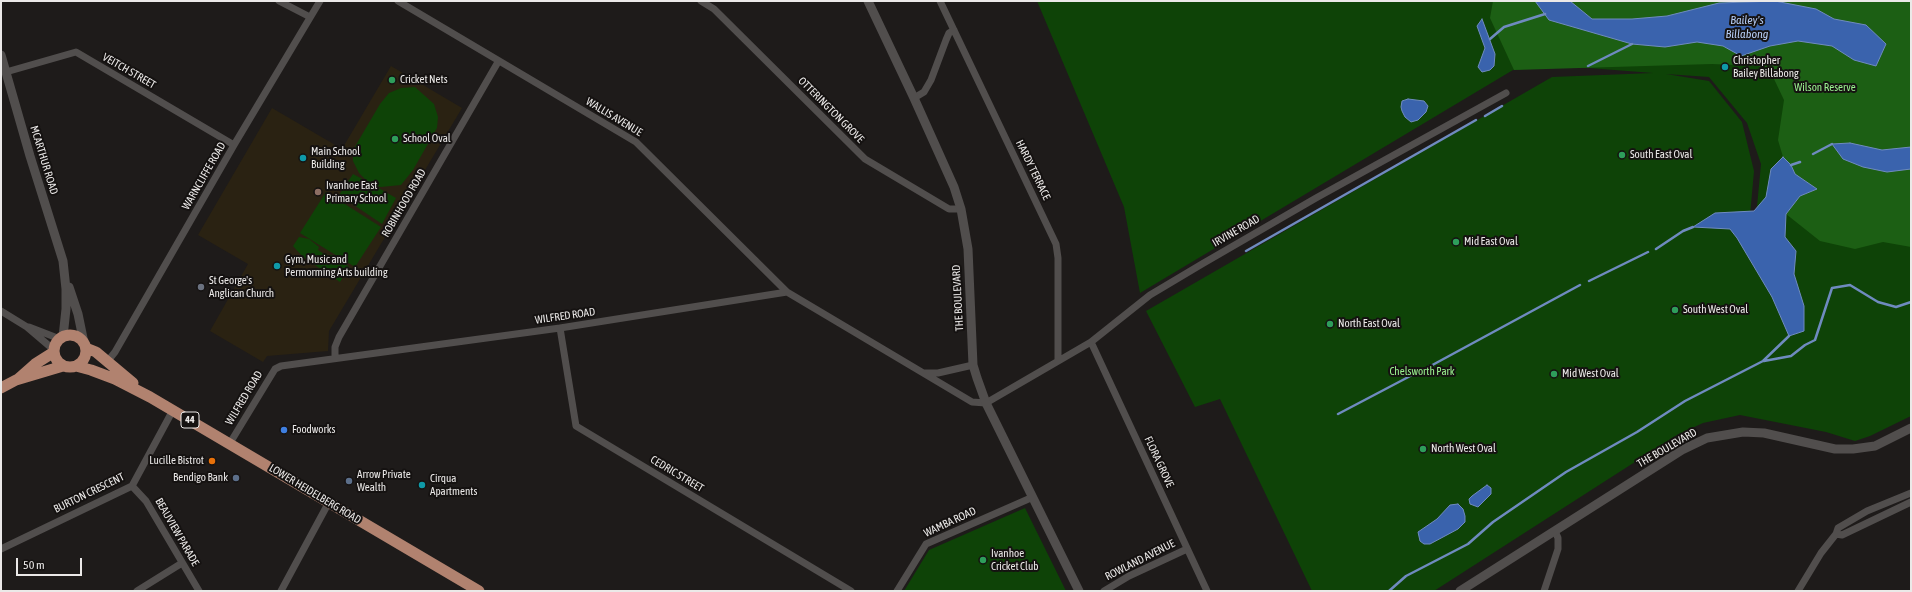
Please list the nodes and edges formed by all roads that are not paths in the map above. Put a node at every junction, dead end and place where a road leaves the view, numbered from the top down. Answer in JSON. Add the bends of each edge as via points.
{"nodes":[{"id":1,"x":279,"y":1,"type":"edge"},
{"id":2,"x":320,"y":1,"type":"edge"},
{"id":3,"x":398,"y":1,"type":"edge"},
{"id":4,"x":701,"y":1,"type":"edge"},
{"id":5,"x":868,"y":1,"type":"edge"},
{"id":6,"x":940,"y":1,"type":"edge"},
{"id":7,"x":310,"y":17,"type":"junction"},
{"id":8,"x":954,"y":30,"type":"junction"},
{"id":9,"x":1,"y":55,"type":"edge"},
{"id":10,"x":498,"y":62,"type":"junction"},
{"id":11,"x":6,"y":72,"type":"junction"},
{"id":12,"x":1506,"y":93,"type":"dead end"},
{"id":13,"x":914,"y":98,"type":"junction"},
{"id":14,"x":234,"y":145,"type":"junction"},
{"id":15,"x":961,"y":209,"type":"junction"},
{"id":16,"x":65,"y":272,"type":"junction"},
{"id":17,"x":787,"y":292,"type":"junction"},
{"id":18,"x":1,"y":311,"type":"edge"},
{"id":19,"x":27,"y":327,"type":"junction"},
{"id":20,"x":560,"y":328,"type":"junction"},
{"id":21,"x":61,"y":338,"type":"junction"},
{"id":22,"x":1091,"y":342,"type":"junction"},
{"id":23,"x":85,"y":345,"type":"junction"},
{"id":24,"x":54,"y":351,"type":"junction"},
{"id":25,"x":335,"y":358,"type":"junction"},
{"id":26,"x":1058,"y":360,"type":"junction"},
{"id":27,"x":107,"y":362,"type":"junction"},
{"id":28,"x":974,"y":365,"type":"junction"},
{"id":29,"x":63,"y":366,"type":"junction"},
{"id":30,"x":76,"y":366,"type":"junction"},
{"id":31,"x":924,"y":373,"type":"junction"},
{"id":32,"x":16,"y":380,"type":"junction"},
{"id":33,"x":1,"y":388,"type":"edge"},
{"id":34,"x":150,"y":397,"type":"junction"},
{"id":35,"x":986,"y":403,"type":"junction"},
{"id":36,"x":172,"y":410,"type":"junction"},
{"id":37,"x":1911,"y":428,"type":"edge"},
{"id":38,"x":230,"y":443,"type":"junction"},
{"id":39,"x":132,"y":486,"type":"junction"},
{"id":40,"x":1911,"y":493,"type":"edge"},
{"id":41,"x":1033,"y":497,"type":"junction"},
{"id":42,"x":329,"y":502,"type":"junction"},
{"id":43,"x":1911,"y":502,"type":"edge"},
{"id":44,"x":1555,"y":531,"type":"junction"},
{"id":45,"x":1836,"y":534,"type":"junction"},
{"id":46,"x":1,"y":548,"type":"edge"},
{"id":47,"x":1187,"y":548,"type":"junction"},
{"id":48,"x":182,"y":563,"type":"junction"},
{"id":49,"x":137,"y":591,"type":"edge"},
{"id":50,"x":199,"y":591,"type":"edge"},
{"id":51,"x":281,"y":591,"type":"edge"},
{"id":52,"x":479,"y":591,"type":"edge"},
{"id":53,"x":851,"y":591,"type":"edge"},
{"id":54,"x":897,"y":591,"type":"edge"},
{"id":55,"x":1078,"y":591,"type":"edge"},
{"id":56,"x":1104,"y":591,"type":"edge"},
{"id":57,"x":1207,"y":591,"type":"edge"},
{"id":58,"x":1460,"y":591,"type":"edge"},
{"id":59,"x":1544,"y":591,"type":"edge"},
{"id":60,"x":1798,"y":591,"type":"edge"}],
"edges":[{"from":1,"to":7,"type":"street"},
{"from":2,"to":7,"type":"street","name":"WARNCLIFFE ROAD"},
{"from":3,"to":10,"type":"street","name":"WALLIS AVENUE"},
{"from":4,"to":15,"type":"street","name":"OTTERINGTON GROVE","via":[[714,9],[865,159],[949,209]]},
{"from":5,"to":13,"type":"street","name":"THE BOULEVARD"},
{"from":6,"to":8,"type":"street","name":"HARDY TERRACE"},
{"from":7,"to":14,"type":"street","name":"WARNCLIFFE ROAD"},
{"from":8,"to":13,"type":"street","via":[[946,40],[924,92]]},
{"from":8,"to":26,"type":"street","name":"HARDY TERRACE","via":[[1056,244]]},
{"from":9,"to":11,"type":"street","name":"MCARTHUR ROAD"},
{"from":10,"to":17,"type":"street","name":"WALLIS AVENUE","via":[[636,142]]},
{"from":10,"to":25,"type":"street","name":"ROBINHOOD ROAD","via":[[339,337],[335,347]]},
{"from":11,"to":14,"type":"street","name":"VEITCH STREET","via":[[76,52]]},
{"from":11,"to":16,"type":"street","name":"MCARTHUR ROAD"},
{"from":12,"to":22,"type":"street","name":"IRVINE ROAD","via":[[1316,198],[1150,295]]},
{"from":13,"to":15,"type":"street","name":"THE BOULEVARD","via":[[954,187]]},
{"from":14,"to":27,"type":"street","name":"WARNCLIFFE ROAD"},
{"from":15,"to":28,"type":"street","name":"THE BOULEVARD","via":[[968,250]]},
{"from":16,"to":21,"type":"street","name":"MCARTHUR ROAD","via":[[66,309]]},
{"from":16,"to":23,"type":"street","name":"MCARTHUR ROAD"},
{"from":17,"to":20,"type":"street","name":"WILFRED ROAD"},
{"from":17,"to":31,"type":"street"},
{"from":18,"to":19,"type":"street"},
{"from":19,"to":21,"type":"street"},
{"from":19,"to":24,"type":"street"},
{"from":20,"to":25,"type":"street","name":"WILFRED ROAD"},
{"from":20,"to":53,"type":"street","name":"CEDRIC STREET","via":[[576,426]]},
{"from":21,"to":23,"type":"main road","number":"44","via":[[71,335],[78,337]]},
{"from":21,"to":24,"type":"main road","number":"44"},
{"from":22,"to":26,"type":"street","name":"IRVINE ROAD"},
{"from":22,"to":47,"type":"street","name":"FLORA GROVE"},
{"from":23,"to":27,"type":"main road","name":"LOWER HEIDELBERG ROAD","number":"44"},
{"from":23,"to":30,"type":"main road","via":[[85,359]]},
{"from":24,"to":29,"type":"main road","via":[[56,361]]},
{"from":24,"to":32,"type":"main road","number":"44"},
{"from":25,"to":38,"type":"street","name":"WILFRED ROAD","via":[[275,369]]},
{"from":26,"to":35,"type":"street","name":"IRVINE ROAD"},
{"from":27,"to":34,"type":"main road","name":"LOWER HEIDELBERG ROAD","number":"44"},
{"from":28,"to":31,"type":"street","via":[[938,373]]},
{"from":28,"to":35,"type":"street","name":"THE BOULEVARD"},
{"from":29,"to":30,"type":"main road","number":"44"},
{"from":29,"to":32,"type":"main road","number":"44"},
{"from":30,"to":34,"type":"main road","name":"LOWER HEIDELBERG ROAD","number":"44","via":[[115,379]]},
{"from":31,"to":35,"type":"street","via":[[972,402]]},
{"from":32,"to":33,"type":"main road","number":"44"},
{"from":34,"to":36,"type":"main road","name":"LOWER HEIDELBERG ROAD","number":"44"},
{"from":35,"to":41,"type":"street","name":"THE BOULEVARD"},
{"from":36,"to":38,"type":"main road","name":"LOWER HEIDELBERG ROAD","number":"44"},
{"from":36,"to":39,"type":"street","name":"BURTON CRESCENT"},
{"from":37,"to":44,"type":"street","name":"THE BOULEVARD","via":[[1875,446],[1853,449],[1835,448],[1764,433],[1743,432],[1707,438],[1682,450]]},
{"from":38,"to":42,"type":"main road","name":"LOWER HEIDELBERG ROAD","number":"44"},
{"from":39,"to":46,"type":"street","name":"BURTON CRESCENT"},
{"from":39,"to":48,"type":"street","name":"BEAUVIEW PARADE","via":[[146,500]]},
{"from":40,"to":45,"type":"street","via":[[1844,523]]},
{"from":41,"to":54,"type":"street","name":"WAMBA ROAD","via":[[926,544]]},
{"from":41,"to":55,"type":"street","name":"THE BOULEVARD"},
{"from":42,"to":51,"type":"street"},
{"from":42,"to":52,"type":"main road","name":"LOWER HEIDELBERG ROAD","number":"44"},
{"from":43,"to":45,"type":"street","via":[[1842,535]]},
{"from":44,"to":58,"type":"street","name":"THE BOULEVARD"},
{"from":44,"to":59,"type":"street","via":[[1558,549]]},
{"from":45,"to":60,"type":"street"},
{"from":47,"to":56,"type":"street","name":"ROWLAND AVENUE"},
{"from":47,"to":57,"type":"street","name":"FLORA GROVE"},
{"from":48,"to":49,"type":"street"},
{"from":48,"to":50,"type":"street","name":"BEAUVIEW PARADE"}]}
